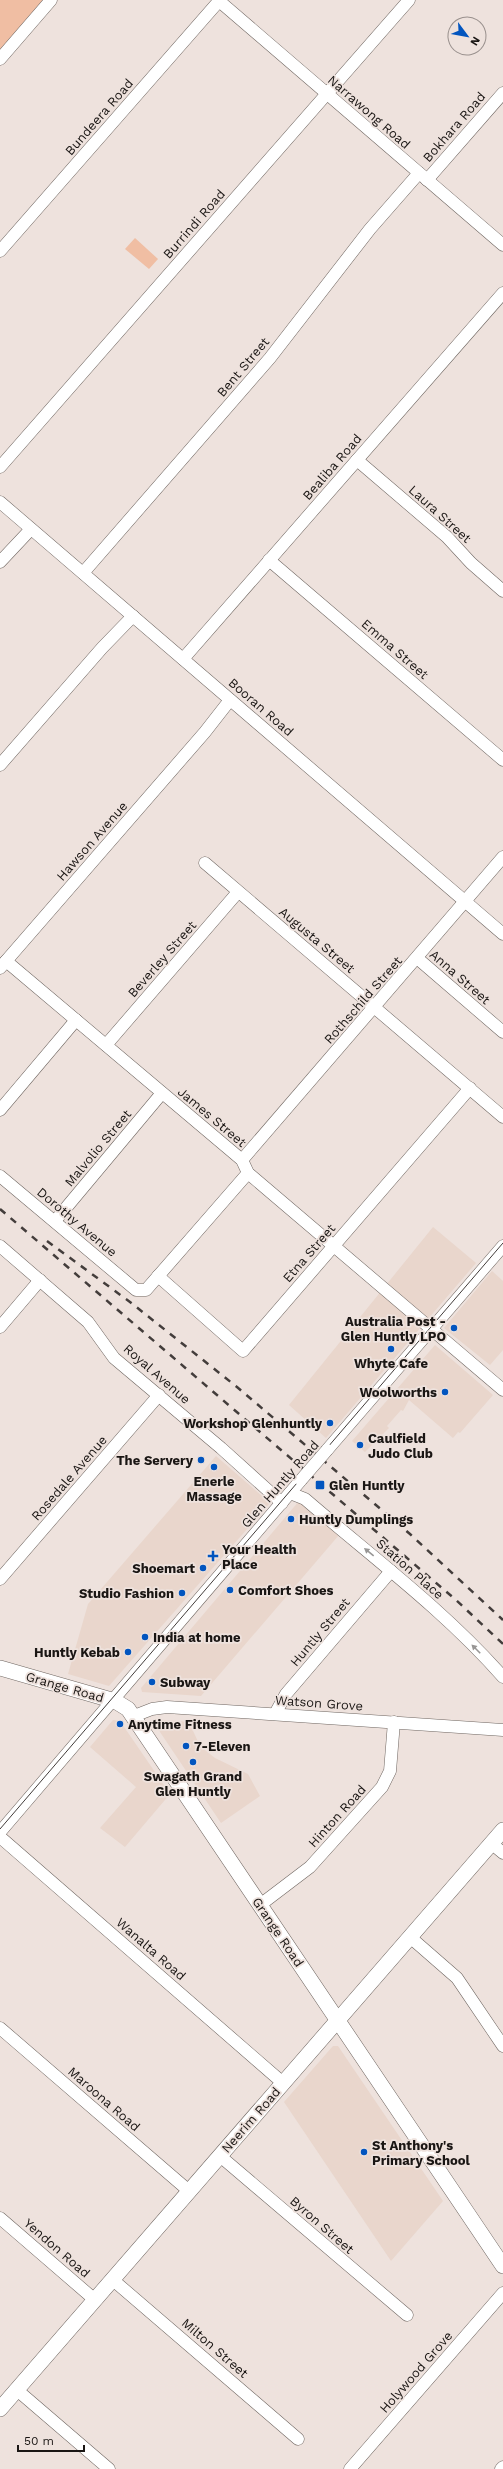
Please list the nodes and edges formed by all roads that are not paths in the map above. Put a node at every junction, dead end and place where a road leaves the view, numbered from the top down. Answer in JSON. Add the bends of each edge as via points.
{"nodes":[{"id":1,"x":51,"y":0,"type":"edge"},
{"id":2,"x":409,"y":0,"type":"edge"},
{"id":3,"x":224,"y":2,"type":"edge"},
{"id":4,"x":0,"y":59,"type":"edge"},
{"id":5,"x":503,"y":93,"type":"edge"},
{"id":6,"x":327,"y":94,"type":"junction"},
{"id":7,"x":423,"y":176,"type":"junction"},
{"id":8,"x":503,"y":245,"type":"edge"},
{"id":9,"x":0,"y":251,"type":"edge"},
{"id":10,"x":503,"y":293,"type":"edge"},
{"id":11,"x":357,"y":460,"type":"junction"},
{"id":12,"x":0,"y":467,"type":"edge"},
{"id":13,"x":0,"y":502,"type":"edge"},
{"id":14,"x":29,"y":527,"type":"junction"},
{"id":15,"x":269,"y":560,"type":"junction"},
{"id":16,"x":1,"y":561,"type":"edge"},
{"id":17,"x":83,"y":573,"type":"junction"},
{"id":18,"x":503,"y":591,"type":"edge"},
{"id":19,"x":131,"y":614,"type":"junction"},
{"id":20,"x":183,"y":659,"type":"junction"},
{"id":21,"x":232,"y":702,"type":"junction"},
{"id":22,"x":503,"y":760,"type":"edge"},
{"id":23,"x":0,"y":765,"type":"edge"},
{"id":24,"x":503,"y":857,"type":"edge"},
{"id":25,"x":205,"y":863,"type":"dead end"},
{"id":26,"x":238,"y":892,"type":"junction"},
{"id":27,"x":466,"y":901,"type":"junction"},
{"id":28,"x":503,"y":934,"type":"edge"},
{"id":29,"x":417,"y":958,"type":"junction"},
{"id":30,"x":3,"y":965,"type":"edge"},
{"id":31,"x":375,"y":1008,"type":"junction"},
{"id":32,"x":76,"y":1020,"type":"junction"},
{"id":33,"x":503,"y":1032,"type":"edge"},
{"id":34,"x":106,"y":1045,"type":"junction"},
{"id":35,"x":470,"y":1088,"type":"junction"},
{"id":36,"x":162,"y":1093,"type":"junction"},
{"id":37,"x":0,"y":1110,"type":"edge"},
{"id":38,"x":503,"y":1117,"type":"edge"},
{"id":39,"x":242,"y":1160,"type":"junction"},
{"id":40,"x":248,"y":1173,"type":"junction"},
{"id":41,"x":0,"y":1176,"type":"edge"},
{"id":42,"x":55,"y":1221,"type":"junction"},
{"id":43,"x":0,"y":1246,"type":"edge"},
{"id":44,"x":334,"y":1246,"type":"junction"},
{"id":45,"x":503,"y":1246,"type":"edge"},
{"id":46,"x":158,"y":1276,"type":"junction"},
{"id":47,"x":40,"y":1280,"type":"junction"},
{"id":48,"x":0,"y":1327,"type":"edge"},
{"id":49,"x":432,"y":1329,"type":"junction"},
{"id":50,"x":503,"y":1390,"type":"edge"},
{"id":51,"x":159,"y":1395,"type":"junction"},
{"id":52,"x":290,"y":1493,"type":"junction"},
{"id":53,"x":282,"y":1503,"type":"junction"},
{"id":54,"x":391,"y":1571,"type":"junction"},
{"id":55,"x":0,"y":1579,"type":"edge"},
{"id":56,"x":0,"y":1668,"type":"edge"},
{"id":57,"x":503,"y":1677,"type":"edge"},
{"id":58,"x":113,"y":1701,"type":"junction"},
{"id":59,"x":275,"y":1714,"type":"junction"},
{"id":60,"x":134,"y":1716,"type":"junction"},
{"id":61,"x":394,"y":1722,"type":"junction"},
{"id":62,"x":503,"y":1730,"type":"edge"},
{"id":63,"x":503,"y":1830,"type":"edge"},
{"id":64,"x":0,"y":1832,"type":"edge"},
{"id":65,"x":0,"y":1837,"type":"edge"},
{"id":66,"x":492,"y":1843,"type":"junction"},
{"id":67,"x":503,"y":1853,"type":"edge"},
{"id":68,"x":260,"y":1904,"type":"junction"},
{"id":69,"x":410,"y":1937,"type":"junction"},
{"id":70,"x":337,"y":2020,"type":"junction"},
{"id":71,"x":0,"y":2028,"type":"edge"},
{"id":72,"x":503,"y":2046,"type":"edge"},
{"id":73,"x":283,"y":2083,"type":"junction"},
{"id":74,"x":220,"y":2156,"type":"junction"},
{"id":75,"x":189,"y":2191,"type":"junction"},
{"id":76,"x":0,"y":2218,"type":"edge"},
{"id":77,"x":503,"y":2266,"type":"edge"},
{"id":78,"x":113,"y":2280,"type":"junction"},
{"id":79,"x":503,"y":2293,"type":"edge"},
{"id":80,"x":95,"y":2300,"type":"junction"},
{"id":81,"x":407,"y":2315,"type":"dead end"},
{"id":82,"x":17,"y":2390,"type":"junction"},
{"id":83,"x":0,"y":2409,"type":"edge"},
{"id":84,"x":298,"y":2439,"type":"dead end"},
{"id":85,"x":101,"y":2466,"type":"edge"},
{"id":86,"x":350,"y":2469,"type":"edge"}],
"edges":[{"from":1,"to":4,"type":"street"},
{"from":2,"to":6,"type":"street","name":"Burrindi Road"},
{"from":3,"to":6,"type":"street","name":"Narrawong Road"},
{"from":3,"to":9,"type":"street","name":"Bundeera Road"},
{"from":5,"to":7,"type":"street","name":"Bokhara Road"},
{"from":6,"to":7,"type":"street","name":"Narrawong Road"},
{"from":6,"to":12,"type":"street","name":"Burrindi Road"},
{"from":7,"to":8,"type":"street","name":"Narrawong Road"},
{"from":7,"to":17,"type":"street","name":"Bent Street","via":[[370,229],[270,358]]},
{"from":10,"to":11,"type":"street","name":"Bealiba Road"},
{"from":11,"to":15,"type":"street","name":"Bealiba Road"},
{"from":11,"to":18,"type":"street","name":"Laura Street","via":[[447,537],[471,563]]},
{"from":13,"to":14,"type":"street","name":"Booran Road"},
{"from":14,"to":16,"type":"street"},
{"from":14,"to":17,"type":"street","name":"Booran Road"},
{"from":15,"to":20,"type":"street","name":"Bealiba Road"},
{"from":15,"to":22,"type":"street","name":"Emma Street"},
{"from":17,"to":19,"type":"street","name":"Booran Road"},
{"from":19,"to":20,"type":"street","name":"Booran Road"},
{"from":19,"to":23,"type":"street"},
{"from":20,"to":21,"type":"street","name":"Booran Road"},
{"from":21,"to":27,"type":"street","name":"Booran Road"},
{"from":21,"to":30,"type":"street","name":"Hawson Avenue"},
{"from":24,"to":27,"type":"street","name":"Rothschild Street"},
{"from":25,"to":26,"type":"street","name":"Augusta Street"},
{"from":26,"to":31,"type":"street","name":"Augusta Street"},
{"from":26,"to":34,"type":"street","name":"Beverley Street"},
{"from":27,"to":28,"type":"street","name":"Booran Road"},
{"from":27,"to":29,"type":"street","name":"Rothschild Street"},
{"from":29,"to":31,"type":"street","name":"Rothschild Street"},
{"from":29,"to":33,"type":"street","name":"Anna Street"},
{"from":30,"to":32,"type":"street","name":"James Street"},
{"from":31,"to":35,"type":"street","name":"Augusta Street"},
{"from":31,"to":39,"type":"street","name":"Rothschild Street"},
{"from":32,"to":34,"type":"street","name":"James Street"},
{"from":32,"to":37,"type":"street"},
{"from":34,"to":36,"type":"street","name":"James Street"},
{"from":35,"to":38,"type":"street","name":"Augusta Street"},
{"from":35,"to":44,"type":"street","name":"Etna Street"},
{"from":36,"to":39,"type":"street","name":"James Street"},
{"from":36,"to":42,"type":"street","name":"Malvolio Street"},
{"from":39,"to":40,"type":"street","name":"James Street"},
{"from":40,"to":44,"type":"street","name":"James Street"},
{"from":40,"to":46,"type":"street"},
{"from":41,"to":42,"type":"street","name":"Dorothy Avenue"},
{"from":42,"to":46,"type":"street","name":"Dorothy Avenue","via":[[136,1290],[146,1290]]},
{"from":43,"to":47,"type":"street","name":"Royal Avenue"},
{"from":44,"to":46,"type":"street","name":"Etna Street","via":[[243,1351]]},
{"from":44,"to":49,"type":"street","name":"James Street"},
{"from":45,"to":49,"type":"street","name":"Glen Huntly Road"},
{"from":47,"to":48,"type":"street"},
{"from":47,"to":51,"type":"street","name":"Royal Avenue","via":[[88,1322],[114,1358]]},
{"from":49,"to":50,"type":"street","name":"James Street"},
{"from":49,"to":52,"type":"street","name":"Glen Huntly Road","bridge":true},
{"from":51,"to":53,"type":"street","name":"Royal Avenue"},
{"from":51,"to":55,"type":"street","name":"Rosedale Avenue"},
{"from":52,"to":53,"type":"street","name":"Glen Huntly Road"},
{"from":54,"to":52,"type":"street","name":"Station Place","one_way":true,"via":[[305,1499]]},
{"from":53,"to":58,"type":"street","name":"Glen Huntly Road"},
{"from":57,"to":54,"type":"street","name":"Station Place","one_way":true,"via":[[462,1634]]},
{"from":54,"to":59,"type":"street","name":"Huntly Street","via":[[286,1694]]},
{"from":56,"to":58,"type":"main road","name":"Grange Road"},
{"from":58,"to":60,"type":"main road","name":"Grange Road","via":[[124,1706]]},
{"from":58,"to":64,"type":"street","name":"Glen Huntly Road"},
{"from":59,"to":60,"type":"street","name":"Watson Grove","via":[[167,1706]]},
{"from":59,"to":61,"type":"street","name":"Watson Grove"},
{"from":60,"to":68,"type":"main road","name":"Grange Road"},
{"from":61,"to":62,"type":"street","name":"Watson Grove"},
{"from":61,"to":68,"type":"street","name":"Hinton Road","via":[[390,1771],[382,1787],[310,1867]]},
{"from":63,"to":66,"type":"main road","name":"Neerim Road"},
{"from":65,"to":73,"type":"street","name":"Wanalta Road"},
{"from":66,"to":67,"type":"street"},
{"from":66,"to":69,"type":"main road","name":"Neerim Road"},
{"from":68,"to":70,"type":"main road","name":"Grange Road"},
{"from":69,"to":70,"type":"main road","name":"Neerim Road"},
{"from":69,"to":72,"type":"street","via":[[457,1978]]},
{"from":70,"to":73,"type":"main road","name":"Neerim Road"},
{"from":70,"to":77,"type":"main road","name":"Grange Road"},
{"from":71,"to":75,"type":"street","name":"Maroona Road"},
{"from":73,"to":74,"type":"main road","name":"Neerim Road"},
{"from":74,"to":75,"type":"main road","name":"Neerim Road"},
{"from":74,"to":81,"type":"street","name":"Byron Street"},
{"from":75,"to":78,"type":"main road","name":"Neerim Road"},
{"from":76,"to":80,"type":"street","name":"Yendon Road"},
{"from":78,"to":80,"type":"main road","name":"Neerim Road"},
{"from":78,"to":84,"type":"street","name":"Milton Street"},
{"from":79,"to":86,"type":"street","name":"Holywood Grove"},
{"from":80,"to":82,"type":"main road","name":"Neerim Road"},
{"from":82,"to":83,"type":"main road","name":"Neerim Road"},
{"from":82,"to":85,"type":"street"}]}
